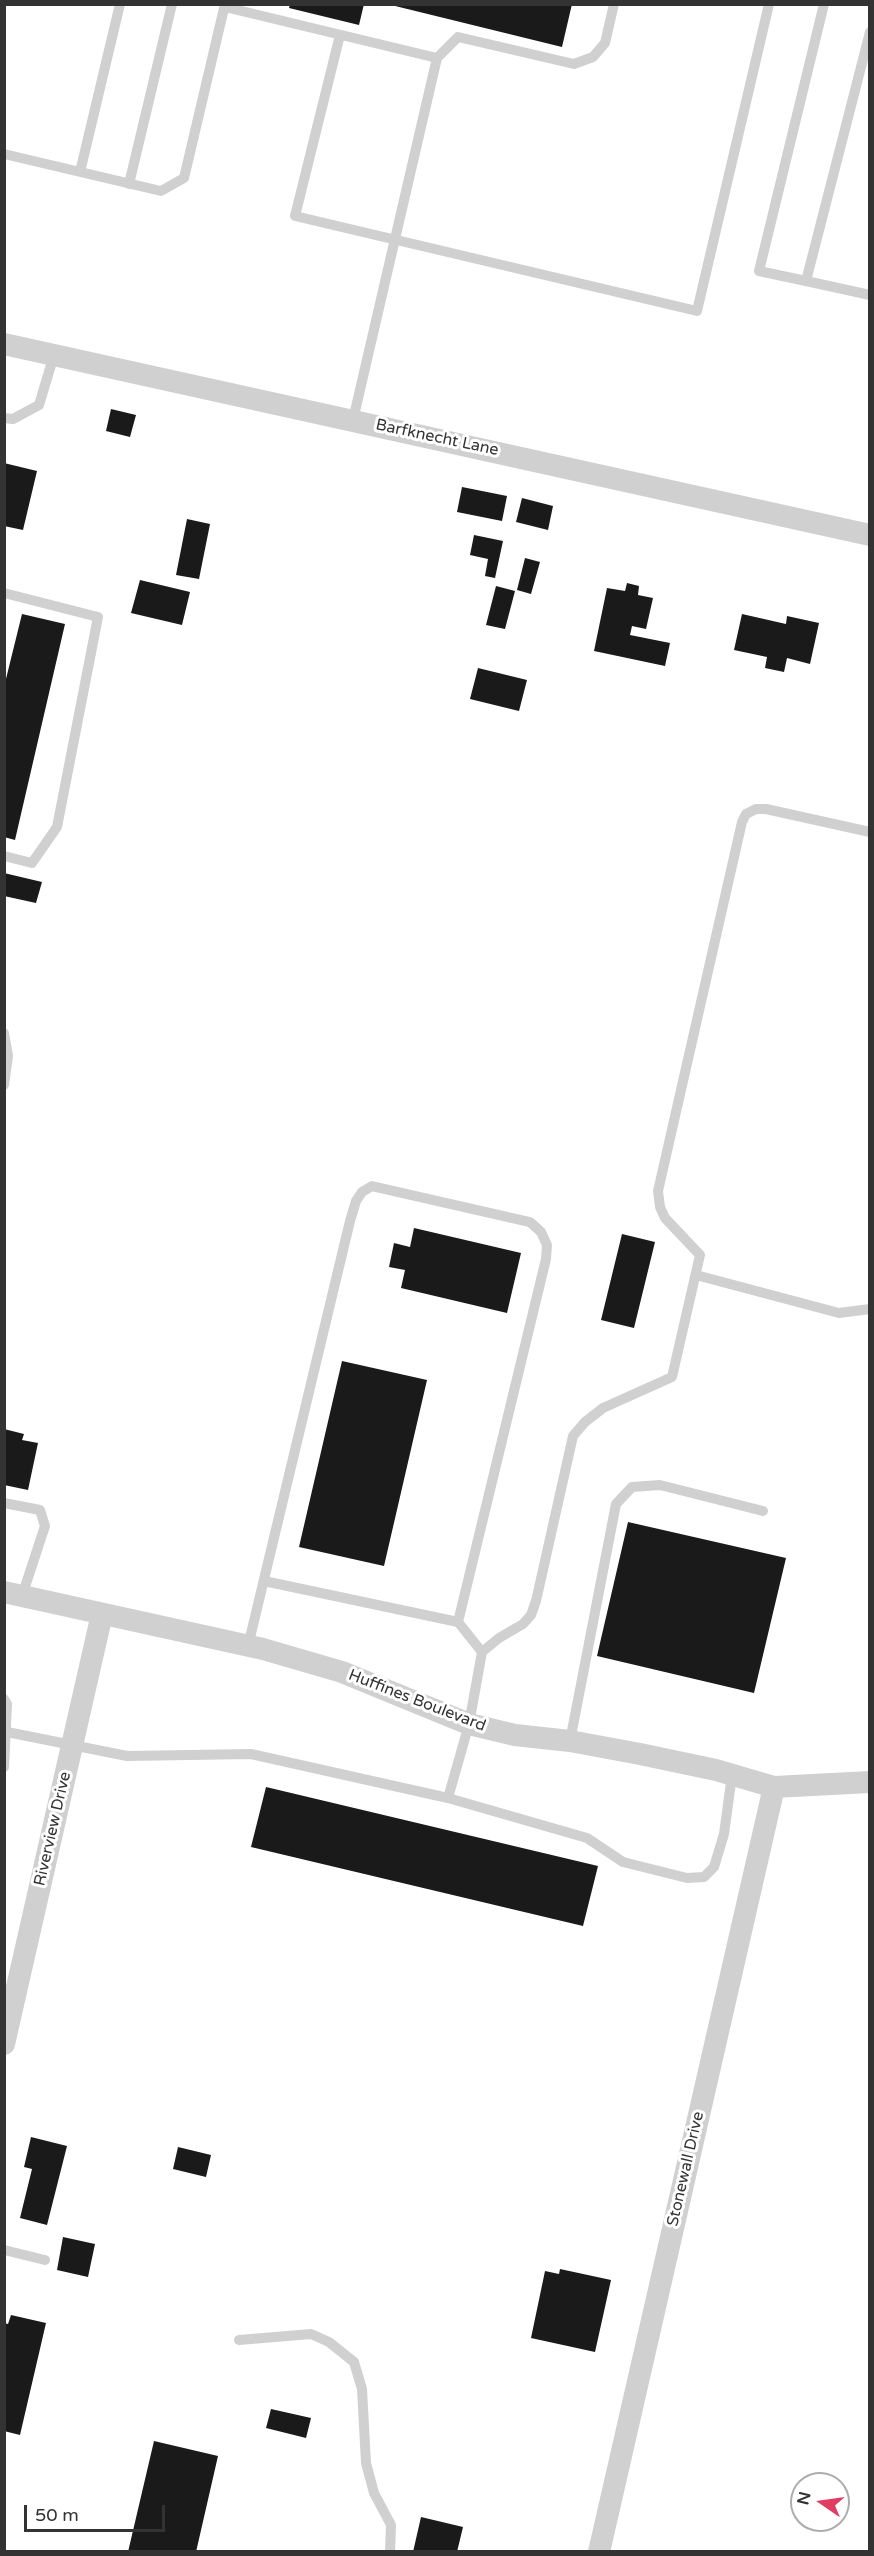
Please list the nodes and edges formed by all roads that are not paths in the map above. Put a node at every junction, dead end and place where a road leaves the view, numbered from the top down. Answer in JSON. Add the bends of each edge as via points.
{"nodes":[{"id":1,"x":120,"y":4,"type":"edge"},
{"id":2,"x":172,"y":4,"type":"edge"},
{"id":3,"x":614,"y":4,"type":"edge"},
{"id":4,"x":769,"y":4,"type":"edge"},
{"id":5,"x":824,"y":4,"type":"edge"},
{"id":6,"x":225,"y":6,"type":"edge"},
{"id":7,"x":870,"y":32,"type":"edge"},
{"id":8,"x":340,"y":35,"type":"junction"},
{"id":9,"x":437,"y":58,"type":"junction"},
{"id":10,"x":4,"y":154,"type":"edge"},
{"id":11,"x":80,"y":172,"type":"junction"},
{"id":12,"x":129,"y":184,"type":"junction"},
{"id":13,"x":395,"y":239,"type":"junction"},
{"id":14,"x":806,"y":281,"type":"junction"},
{"id":15,"x":870,"y":295,"type":"edge"},
{"id":16,"x":4,"y":344,"type":"edge"},
{"id":17,"x":54,"y":355,"type":"junction"},
{"id":18,"x":4,"y":418,"type":"edge"},
{"id":19,"x":353,"y":420,"type":"junction"},
{"id":20,"x":870,"y":535,"type":"edge"},
{"id":21,"x":4,"y":593,"type":"edge"},
{"id":22,"x":870,"y":832,"type":"edge"},
{"id":23,"x":4,"y":856,"type":"edge"},
{"id":24,"x":4,"y":1033,"type":"edge"},
{"id":25,"x":4,"y":1085,"type":"edge"},
{"id":26,"x":696,"y":1275,"type":"junction"},
{"id":27,"x":870,"y":1309,"type":"edge"},
{"id":28,"x":4,"y":1503,"type":"edge"},
{"id":29,"x":763,"y":1511,"type":"dead end"},
{"id":30,"x":264,"y":1581,"type":"junction"},
{"id":31,"x":13,"y":1594,"type":"edge"},
{"id":32,"x":102,"y":1614,"type":"junction"},
{"id":33,"x":458,"y":1622,"type":"junction"},
{"id":34,"x":249,"y":1646,"type":"junction"},
{"id":35,"x":482,"y":1652,"type":"junction"},
{"id":36,"x":4,"y":1699,"type":"edge"},
{"id":37,"x":469,"y":1724,"type":"junction"},
{"id":38,"x":7,"y":1732,"type":"junction"},
{"id":39,"x":570,"y":1741,"type":"junction"},
{"id":40,"x":72,"y":1745,"type":"junction"},
{"id":41,"x":4,"y":1767,"type":"edge"},
{"id":42,"x":732,"y":1775,"type":"junction"},
{"id":43,"x":870,"y":1782,"type":"edge"},
{"id":44,"x":774,"y":1787,"type":"junction"},
{"id":45,"x":448,"y":1798,"type":"junction"},
{"id":46,"x":8,"y":2015,"type":"edge"},
{"id":47,"x":4,"y":2044,"type":"edge"},
{"id":48,"x":4,"y":2250,"type":"edge"},
{"id":49,"x":45,"y":2260,"type":"dead end"},
{"id":50,"x":239,"y":2340,"type":"dead end"},
{"id":51,"x":390,"y":2552,"type":"edge"},
{"id":52,"x":599,"y":2552,"type":"edge"}],
"edges":[{"from":1,"to":11,"type":"lane"},
{"from":2,"to":12,"type":"lane"},
{"from":3,"to":9,"type":"lane","via":[[605,43],[593,57],[574,64],[458,37]]},
{"from":4,"to":13,"type":"lane","via":[[697,311]]},
{"from":5,"to":14,"type":"lane","via":[[759,271]]},
{"from":6,"to":8,"type":"lane"},
{"from":6,"to":12,"type":"lane","via":[[184,178],[161,191]]},
{"from":7,"to":14,"type":"lane"},
{"from":8,"to":9,"type":"lane"},
{"from":8,"to":13,"type":"lane","via":[[295,216]]},
{"from":9,"to":13,"type":"lane"},
{"from":10,"to":11,"type":"lane"},
{"from":11,"to":12,"type":"lane"},
{"from":13,"to":19,"type":"lane"},
{"from":14,"to":15,"type":"lane"},
{"from":16,"to":17,"type":"street","name":"Barfknecht Lane"},
{"from":17,"to":18,"type":"lane","via":[[39,405],[13,419]]},
{"from":17,"to":19,"type":"street","name":"Barfknecht Lane"},
{"from":19,"to":20,"type":"street","name":"Barfknecht Lane"},
{"from":21,"to":23,"type":"lane","via":[[98,617],[57,827],[32,863]]},
{"from":22,"to":26,"type":"lane","via":[[766,809],[746,813],[742,822],[658,1191],[665,1218],[700,1255]]},
{"from":24,"to":25,"type":"lane","via":[[8,1056]]},
{"from":26,"to":27,"type":"lane","via":[[839,1313]]},
{"from":26,"to":35,"type":"lane","via":[[672,1377],[603,1408],[573,1436],[531,1615]]},
{"from":28,"to":31,"type":"lane","via":[[40,1510],[45,1526]]},
{"from":29,"to":39,"type":"lane","via":[[660,1485],[632,1487],[616,1504]]},
{"from":30,"to":33,"type":"lane"},
{"from":30,"to":33,"type":"lane","via":[[350,1221],[356,1201],[372,1186],[530,1222],[547,1245]]},
{"from":30,"to":34,"type":"lane"},
{"from":31,"to":32,"type":"street","name":"Huffines Boulevard"},
{"from":32,"to":34,"type":"street","name":"Huffines Boulevard"},
{"from":32,"to":40,"type":"street","name":"Riverview Drive"},
{"from":33,"to":35,"type":"lane"},
{"from":34,"to":37,"type":"street","name":"Huffines Boulevard","via":[[342,1672]]},
{"from":35,"to":37,"type":"lane"},
{"from":36,"to":38,"type":"lane"},
{"from":37,"to":39,"type":"street","name":"Huffines Boulevard","via":[[515,1735]]},
{"from":37,"to":45,"type":"lane"},
{"from":38,"to":40,"type":"lane"},
{"from":38,"to":41,"type":"lane"},
{"from":39,"to":42,"type":"street","name":"Huffines Boulevard"},
{"from":40,"to":45,"type":"lane","via":[[127,1756],[251,1754]]},
{"from":40,"to":46,"type":"street","name":"Riverview Drive"},
{"from":42,"to":44,"type":"street","name":"Huffines Boulevard"},
{"from":42,"to":45,"type":"lane","via":[[724,1834],[714,1867],[704,1877],[687,1878],[623,1862],[587,1838]]},
{"from":43,"to":44,"type":"street","name":"Huffines Boulevard"},
{"from":44,"to":52,"type":"street","name":"Stonewall Drive"},
{"from":46,"to":47,"type":"street","name":"Riverview Drive"},
{"from":48,"to":49,"type":"lane"},
{"from":50,"to":51,"type":"lane","via":[[311,2334],[329,2342],[354,2362],[362,2389],[366,2463],[374,2493],[391,2525]]}]}
